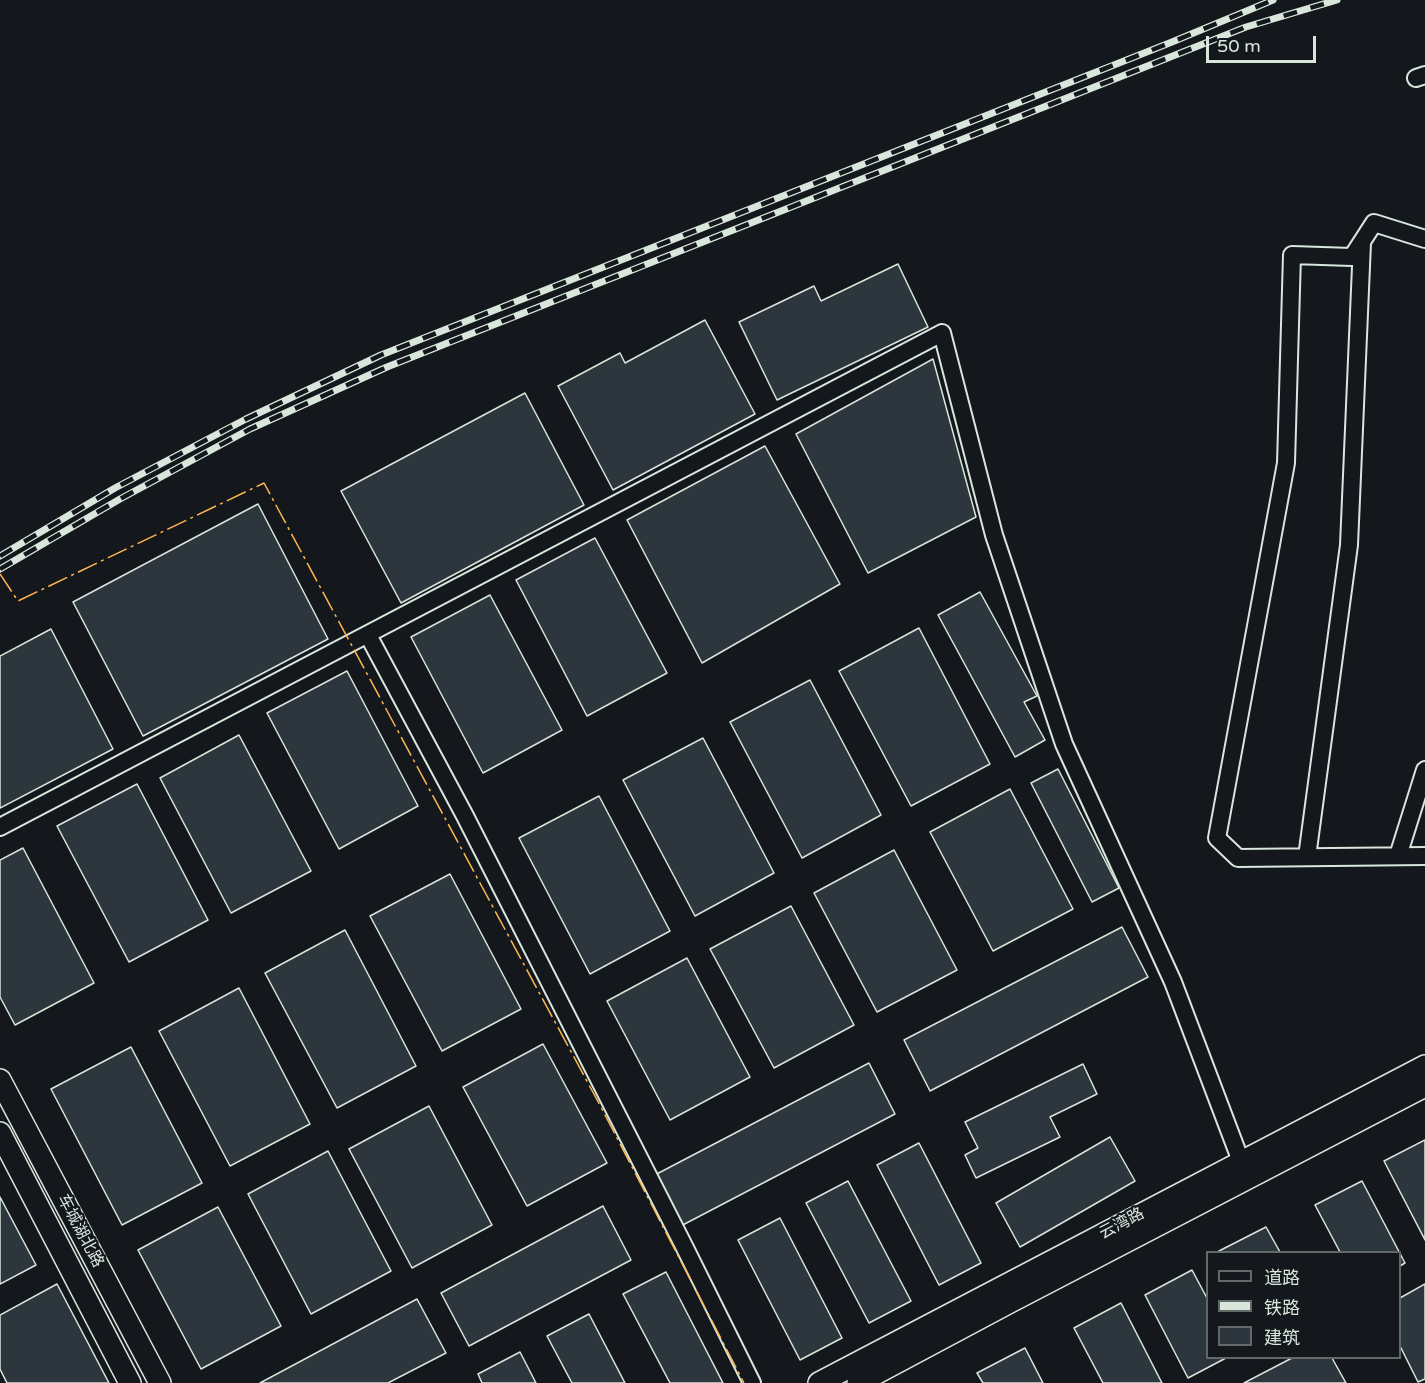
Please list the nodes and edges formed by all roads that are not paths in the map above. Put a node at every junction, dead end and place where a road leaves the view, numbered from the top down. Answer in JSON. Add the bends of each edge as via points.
{"nodes":[{"id":1,"x":1425,"y":239,"type":"edge"},
{"id":2,"x":1362,"y":241,"type":"junction"},
{"id":3,"x":368,"y":635,"type":"junction"},
{"id":4,"x":1425,"y":770,"type":"edge"},
{"id":5,"x":0,"y":827,"type":"edge"},
{"id":6,"x":1398,"y":856,"type":"junction"},
{"id":7,"x":1425,"y":856,"type":"edge"},
{"id":8,"x":1307,"y":857,"type":"junction"},
{"id":9,"x":1425,"y":1066,"type":"edge"},
{"id":10,"x":0,"y":1080,"type":"edge"},
{"id":11,"x":1425,"y":1086,"type":"edge"},
{"id":12,"x":0,"y":1133,"type":"edge"},
{"id":13,"x":1244,"y":1170,"type":"junction"},
{"id":14,"x":130,"y":1383,"type":"edge"},
{"id":15,"x":160,"y":1383,"type":"edge"},
{"id":16,"x":752,"y":1383,"type":"edge"},
{"id":17,"x":819,"y":1383,"type":"edge"},
{"id":18,"x":858,"y":1383,"type":"edge"}],
"edges":[{"from":1,"to":2,"type":"street","via":[[1374,223]]},
{"from":2,"to":8,"type":"street","via":[[1349,545]]},
{"from":2,"to":8,"type":"street","via":[[1352,257],[1292,255],[1286,463],[1217,838],[1238,858]]},
{"from":3,"to":5,"type":"street"},
{"from":3,"to":13,"type":"street","via":[[942,333],[994,535],[1064,744],[1173,981]]},
{"from":3,"to":16,"type":"street","via":[[470,826]]},
{"from":4,"to":6,"type":"street"},
{"from":6,"to":7,"type":"street"},
{"from":6,"to":8,"type":"street"},
{"from":9,"to":13,"type":"main road","name":"云湾路"},
{"from":10,"to":15,"type":"main road","name":"车城湖北路"},
{"from":11,"to":13,"type":"main road","name":"云湾路"},
{"from":12,"to":14,"type":"main road","name":"车城湖北路"},
{"from":13,"to":17,"type":"main road","name":"云湾路"},
{"from":13,"to":18,"type":"main road","name":"云湾路"}]}
